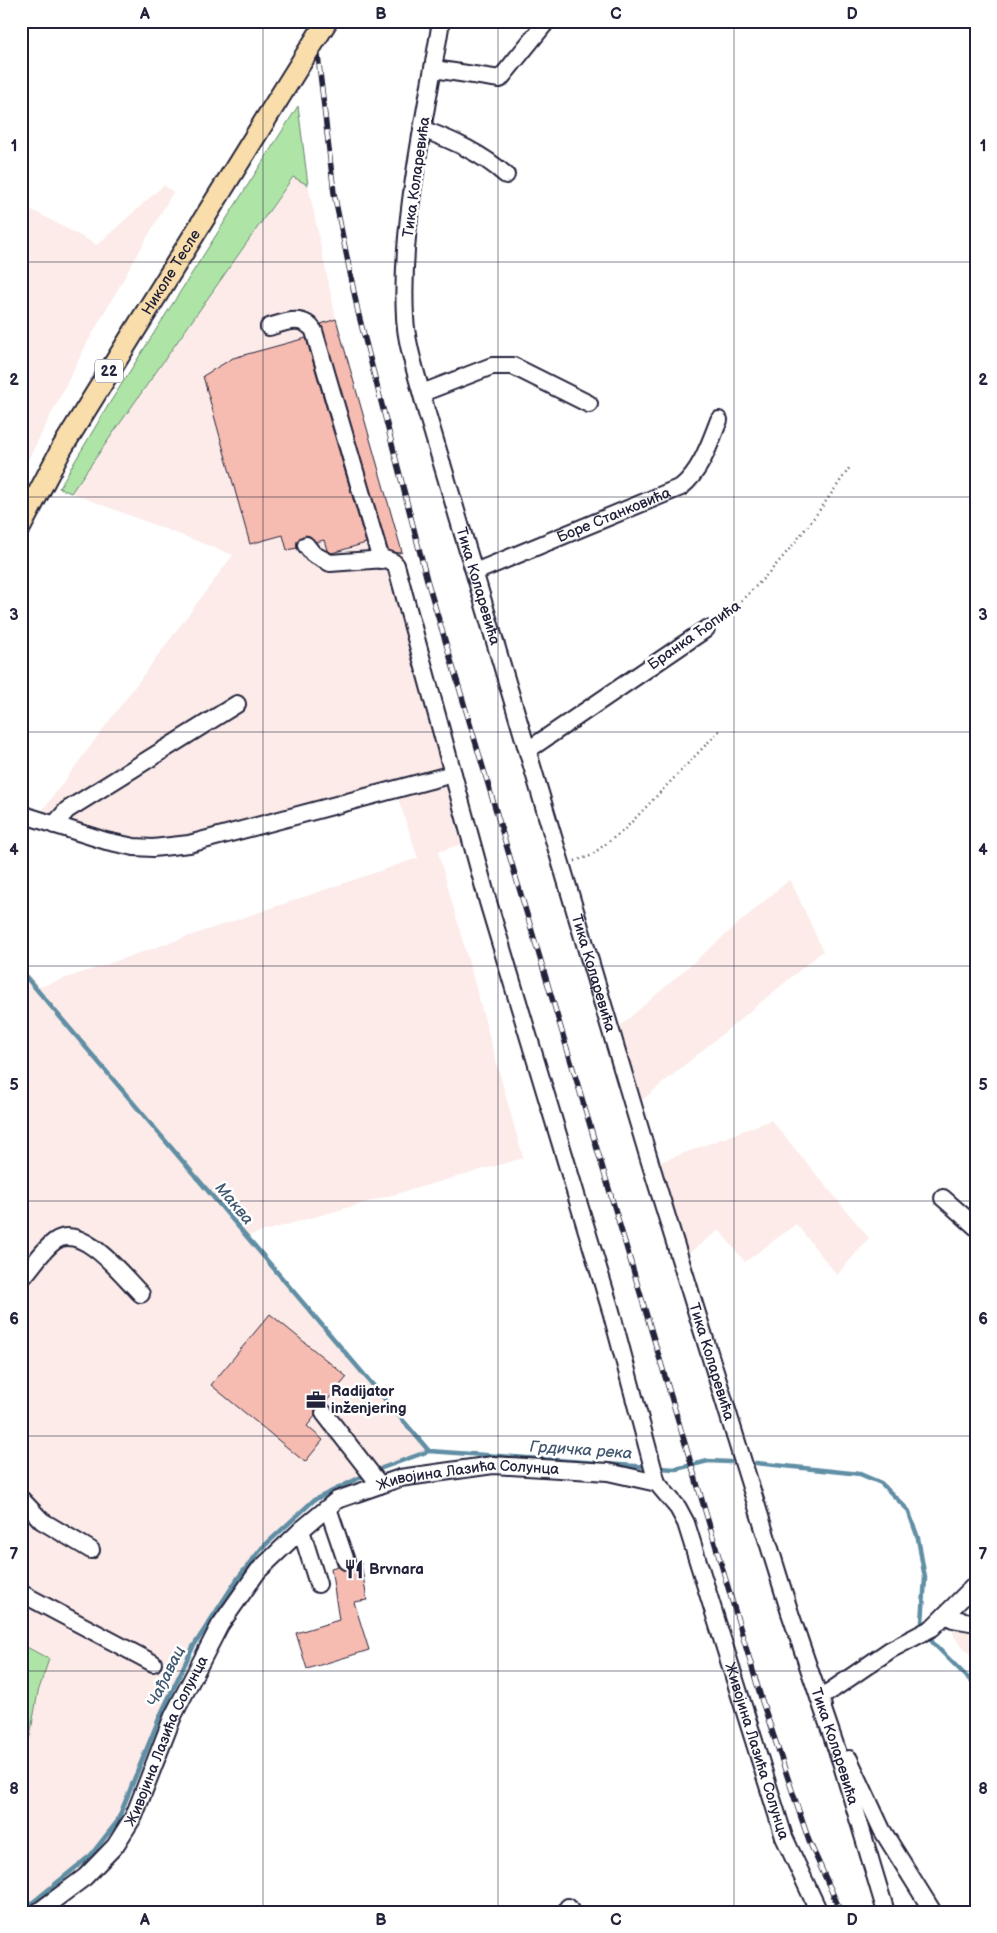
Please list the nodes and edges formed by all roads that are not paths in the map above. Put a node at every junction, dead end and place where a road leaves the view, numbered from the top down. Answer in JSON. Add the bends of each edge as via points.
{"nodes":[{"id":1,"x":326,"y":21,"type":"edge"},
{"id":2,"x":441,"y":21,"type":"edge"},
{"id":3,"x":547,"y":21,"type":"edge"},
{"id":4,"x":434,"y":68,"type":"junction"},
{"id":5,"x":422,"y":129,"type":"junction"},
{"id":6,"x":506,"y":175,"type":"dead end"},
{"id":7,"x":269,"y":327,"type":"dead end"},
{"id":8,"x":422,"y":393,"type":"junction"},
{"id":9,"x":589,"y":404,"type":"dead end"},
{"id":10,"x":719,"y":420,"type":"dead end"},
{"id":11,"x":21,"y":526,"type":"edge"},
{"id":12,"x":306,"y":545,"type":"dead end"},
{"id":13,"x":388,"y":563,"type":"junction"},
{"id":14,"x":475,"y":572,"type":"junction"},
{"id":15,"x":706,"y":629,"type":"road end"},
{"id":16,"x":237,"y":704,"type":"dead end"},
{"id":17,"x":528,"y":750,"type":"junction"},
{"id":18,"x":453,"y":774,"type":"junction"},
{"id":19,"x":21,"y":814,"type":"edge"},
{"id":20,"x":54,"y":825,"type":"junction"},
{"id":21,"x":943,"y":1198,"type":"dead end"},
{"id":22,"x":976,"y":1227,"type":"edge"},
{"id":23,"x":21,"y":1279,"type":"edge"},
{"id":24,"x":141,"y":1294,"type":"dead end"},
{"id":25,"x":324,"y":1413,"type":"dead end"},
{"id":26,"x":656,"y":1479,"type":"junction"},
{"id":27,"x":380,"y":1486,"type":"junction"},
{"id":28,"x":21,"y":1499,"type":"edge"},
{"id":29,"x":328,"y":1508,"type":"junction"},
{"id":30,"x":301,"y":1530,"type":"junction"},
{"id":31,"x":91,"y":1550,"type":"dead end"},
{"id":32,"x":346,"y":1561,"type":"dead end"},
{"id":33,"x":318,"y":1584,"type":"dead end"},
{"id":34,"x":976,"y":1584,"type":"edge"},
{"id":35,"x":21,"y":1593,"type":"edge"},
{"id":36,"x":946,"y":1614,"type":"junction"},
{"id":37,"x":976,"y":1623,"type":"edge"},
{"id":38,"x":153,"y":1663,"type":"dead end"},
{"id":39,"x":819,"y":1697,"type":"junction"},
{"id":40,"x":38,"y":1912,"type":"edge"},
{"id":41,"x":819,"y":1912,"type":"edge"},
{"id":42,"x":886,"y":1912,"type":"edge"},
{"id":43,"x":933,"y":1912,"type":"edge"}],
"edges":[{"from":1,"to":11,"type":"main road","name":"Николе Тесле","number":"22","bridge":true,"via":[[62,448]]},
{"from":2,"to":4,"type":"street","name":"Тика Коларевића"},
{"from":3,"to":4,"type":"street","via":[[500,79]]},
{"from":4,"to":5,"type":"street","name":"Тика Коларевића"},
{"from":5,"to":6,"type":"street","via":[[487,158]]},
{"from":5,"to":8,"type":"street","name":"Тика Коларевића","via":[[405,251],[405,320]]},
{"from":7,"to":13,"type":"street","via":[[296,320],[308,324],[314,331]]},
{"from":8,"to":9,"type":"street","via":[[492,366],[513,366]]},
{"from":8,"to":14,"type":"street","name":"Тика Коларевића"},
{"from":10,"to":14,"type":"street","name":"Боре Станковића","via":[[705,456],[681,487]]},
{"from":12,"to":13,"type":"street","via":[[313,554],[330,563]]},
{"from":13,"to":18,"type":"street"},
{"from":14,"to":17,"type":"street","name":"Тика Коларевића"},
{"from":15,"to":17,"type":"street","name":"Бранка Ћопића"},
{"from":16,"to":20,"type":"street","via":[[67,810]]},
{"from":17,"to":39,"type":"street","name":"Тика Коларевића","via":[[649,1159]]},
{"from":18,"to":20,"type":"street","via":[[189,844],[153,848],[134,846]]},
{"from":18,"to":26,"type":"street","via":[[488,902],[611,1311]]},
{"from":19,"to":20,"type":"street"},
{"from":21,"to":22,"type":"street"},
{"from":23,"to":24,"type":"street","via":[[55,1241],[69,1236],[86,1241]]},
{"from":25,"to":27,"type":"street"},
{"from":26,"to":27,"type":"street","name":"Живојина Лазића Солунца","via":[[608,1472],[493,1465],[400,1478]]},
{"from":26,"to":41,"type":"street","name":"Живојина Лазића Солунца","via":[[686,1523],[784,1837]]},
{"from":27,"to":29,"type":"street","name":"Живојина Лазића Солунца","via":[[337,1500]]},
{"from":28,"to":31,"type":"street","via":[[42,1521]]},
{"from":29,"to":30,"type":"street","name":"Живојина Лазића Солунца"},
{"from":29,"to":32,"type":"street"},
{"from":30,"to":33,"type":"street"},
{"from":30,"to":40,"type":"street","name":"Живојина Лазића Солунца","via":[[258,1571],[220,1625],[173,1716],[134,1816],[115,1846],[85,1877]]},
{"from":34,"to":36,"type":"street"},
{"from":35,"to":38,"type":"street"},
{"from":36,"to":37,"type":"street","via":[[953,1619]]},
{"from":36,"to":39,"type":"street","via":[[932,1628],[916,1634]]},
{"from":39,"to":42,"type":"street","name":"Тика Коларевића"},
{"from":39,"to":43,"type":"street","via":[[882,1830]]}]}
